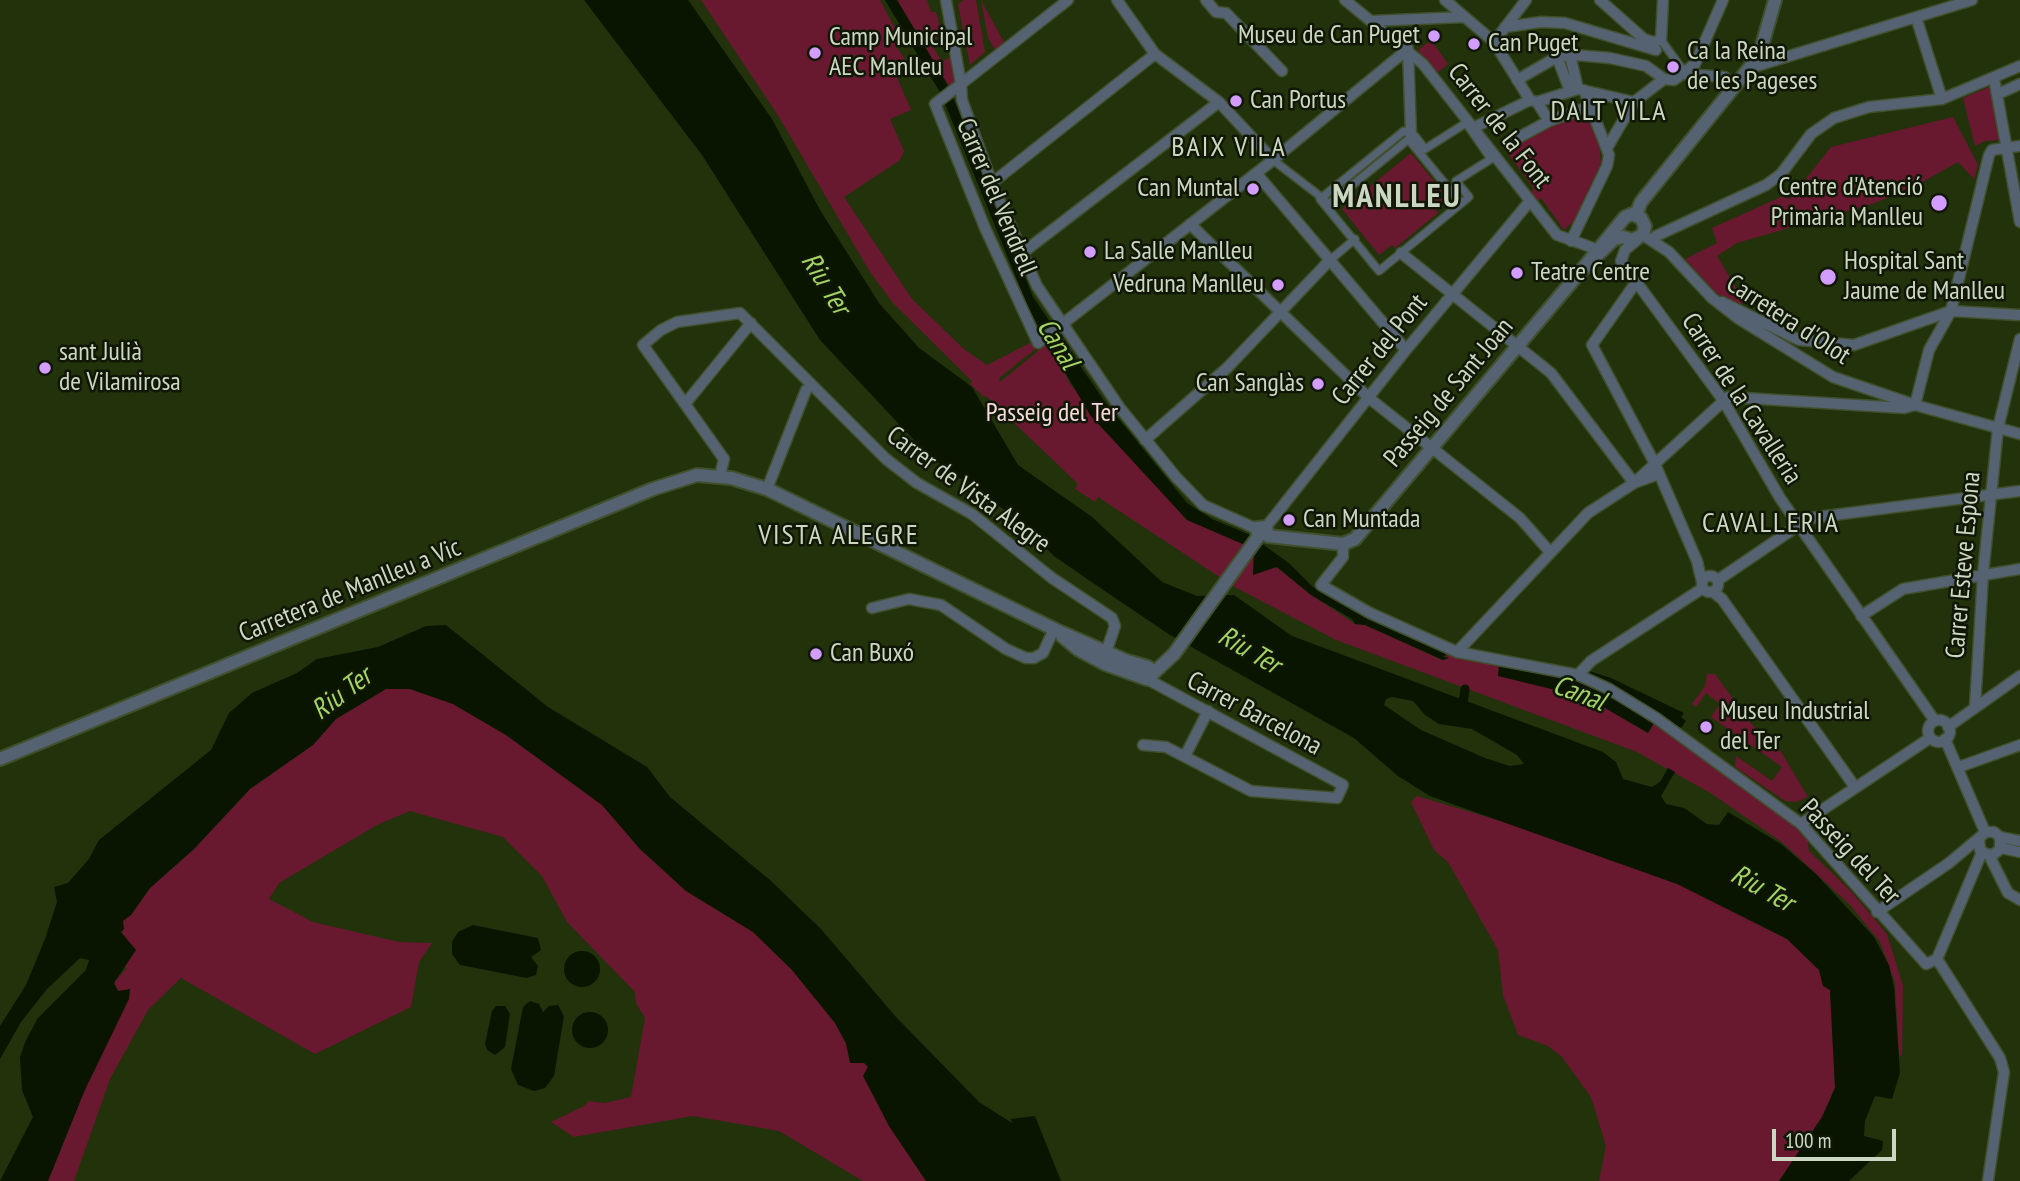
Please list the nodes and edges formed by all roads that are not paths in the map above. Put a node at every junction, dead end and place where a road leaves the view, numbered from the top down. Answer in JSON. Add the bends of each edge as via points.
{"nodes":[{"id":1,"x":946,"y":0,"type":"edge"},
{"id":2,"x":1068,"y":0,"type":"edge"},
{"id":3,"x":1117,"y":0,"type":"edge"},
{"id":4,"x":1206,"y":0,"type":"edge"},
{"id":5,"x":1345,"y":0,"type":"edge"},
{"id":6,"x":1445,"y":0,"type":"edge"},
{"id":7,"x":1526,"y":0,"type":"edge"},
{"id":8,"x":1600,"y":0,"type":"edge"},
{"id":9,"x":1663,"y":0,"type":"edge"},
{"id":10,"x":1723,"y":0,"type":"edge"},
{"id":11,"x":1775,"y":0,"type":"edge"},
{"id":12,"x":1972,"y":0,"type":"edge"},
{"id":13,"x":1464,"y":17,"type":"junction"},
{"id":14,"x":1916,"y":17,"type":"junction"},
{"id":15,"x":1371,"y":21,"type":"junction"},
{"id":16,"x":1506,"y":27,"type":"junction"},
{"id":17,"x":1661,"y":40,"type":"junction"},
{"id":18,"x":1494,"y":42,"type":"junction"},
{"id":19,"x":1408,"y":49,"type":"junction"},
{"id":20,"x":1656,"y":50,"type":"joint"},
{"id":21,"x":1155,"y":54,"type":"junction"},
{"id":22,"x":1570,"y":55,"type":"junction"},
{"id":23,"x":1672,"y":55,"type":"junction"},
{"id":24,"x":1557,"y":57,"type":"junction"},
{"id":25,"x":2020,"y":66,"type":"edge"},
{"id":26,"x":1750,"y":68,"type":"junction"},
{"id":27,"x":1282,"y":71,"type":"dead end"},
{"id":28,"x":1685,"y":74,"type":"junction"},
{"id":29,"x":1726,"y":77,"type":"dead end"},
{"id":30,"x":1994,"y":78,"type":"junction"},
{"id":31,"x":1664,"y":79,"type":"junction"},
{"id":32,"x":1517,"y":80,"type":"junction"},
{"id":33,"x":961,"y":84,"type":"junction"},
{"id":34,"x":2020,"y":84,"type":"edge"},
{"id":35,"x":1577,"y":90,"type":"junction"},
{"id":36,"x":1998,"y":94,"type":"junction"},
{"id":37,"x":1942,"y":99,"type":"junction"},
{"id":38,"x":1534,"y":101,"type":"junction"},
{"id":39,"x":1219,"y":102,"type":"junction"},
{"id":40,"x":1634,"y":102,"type":"junction"},
{"id":41,"x":1588,"y":107,"type":"junction"},
{"id":42,"x":1549,"y":121,"type":"junction"},
{"id":43,"x":1474,"y":128,"type":"junction"},
{"id":44,"x":1410,"y":137,"type":"junction"},
{"id":45,"x":1510,"y":142,"type":"dead end"},
{"id":46,"x":2020,"y":146,"type":"edge"},
{"id":47,"x":2008,"y":147,"type":"junction"},
{"id":48,"x":1607,"y":148,"type":"junction"},
{"id":49,"x":1421,"y":155,"type":"junction"},
{"id":50,"x":1273,"y":160,"type":"junction"},
{"id":51,"x":1256,"y":173,"type":"junction"},
{"id":52,"x":992,"y":183,"type":"junction"},
{"id":53,"x":1323,"y":197,"type":"junction"},
{"id":54,"x":1530,"y":201,"type":"junction"},
{"id":55,"x":1329,"y":204,"type":"junction"},
{"id":56,"x":1640,"y":218,"type":"junction"},
{"id":57,"x":2020,"y":222,"type":"edge"},
{"id":58,"x":1190,"y":224,"type":"junction"},
{"id":59,"x":1630,"y":234,"type":"junction"},
{"id":60,"x":1656,"y":236,"type":"junction"},
{"id":61,"x":1356,"y":239,"type":"junction"},
{"id":62,"x":1571,"y":241,"type":"junction"},
{"id":63,"x":1596,"y":249,"type":"junction"},
{"id":64,"x":1400,"y":251,"type":"junction"},
{"id":65,"x":1669,"y":252,"type":"junction"},
{"id":66,"x":1021,"y":254,"type":"junction"},
{"id":67,"x":1329,"y":261,"type":"junction"},
{"id":68,"x":1580,"y":272,"type":"junction"},
{"id":69,"x":1637,"y":281,"type":"junction"},
{"id":70,"x":1452,"y":294,"type":"junction"},
{"id":71,"x":1712,"y":298,"type":"junction"},
{"id":72,"x":1951,"y":311,"type":"junction"},
{"id":73,"x":1281,"y":314,"type":"junction"},
{"id":74,"x":2020,"y":314,"type":"edge"},
{"id":75,"x":751,"y":323,"type":"junction"},
{"id":76,"x":1059,"y":328,"type":"junction"},
{"id":77,"x":2020,"y":339,"type":"edge"},
{"id":78,"x":1518,"y":347,"type":"junction"},
{"id":79,"x":1406,"y":350,"type":"junction"},
{"id":80,"x":806,"y":390,"type":"dead end"},
{"id":81,"x":1369,"y":398,"type":"junction"},
{"id":82,"x":1723,"y":400,"type":"junction"},
{"id":83,"x":685,"y":404,"type":"junction"},
{"id":84,"x":1915,"y":405,"type":"junction"},
{"id":85,"x":1998,"y":428,"type":"junction"},
{"id":86,"x":2020,"y":434,"type":"edge"},
{"id":87,"x":1145,"y":440,"type":"junction"},
{"id":88,"x":1433,"y":448,"type":"junction"},
{"id":89,"x":1657,"y":469,"type":"junction"},
{"id":90,"x":720,"y":476,"type":"junction"},
{"id":91,"x":1634,"y":483,"type":"junction"},
{"id":92,"x":766,"y":489,"type":"junction"},
{"id":93,"x":2020,"y":491,"type":"edge"},
{"id":94,"x":1992,"y":494,"type":"junction"},
{"id":95,"x":1797,"y":523,"type":"junction"},
{"id":96,"x":1261,"y":533,"type":"junction"},
{"id":97,"x":1343,"y":544,"type":"junction"},
{"id":98,"x":1549,"y":552,"type":"junction"},
{"id":99,"x":2020,"y":569,"type":"edge"},
{"id":100,"x":1983,"y":574,"type":"junction"},
{"id":101,"x":1711,"y":584,"type":"junction"},
{"id":102,"x":1321,"y":585,"type":"joint"},
{"id":103,"x":872,"y":608,"type":"dead end"},
{"id":104,"x":1861,"y":616,"type":"junction"},
{"id":105,"x":1055,"y":630,"type":"junction"},
{"id":106,"x":1107,"y":652,"type":"junction"},
{"id":107,"x":1457,"y":652,"type":"junction"},
{"id":108,"x":1145,"y":672,"type":"junction"},
{"id":109,"x":1578,"y":675,"type":"junction"},
{"id":110,"x":2020,"y":676,"type":"edge"},
{"id":111,"x":1975,"y":706,"type":"junction"},
{"id":112,"x":1208,"y":711,"type":"junction"},
{"id":113,"x":1935,"y":721,"type":"junction"},
{"id":114,"x":1948,"y":727,"type":"junction"},
{"id":115,"x":1930,"y":738,"type":"junction"},
{"id":116,"x":1945,"y":739,"type":"junction"},
{"id":117,"x":1143,"y":745,"type":"dead end"},
{"id":118,"x":2020,"y":745,"type":"edge"},
{"id":119,"x":1185,"y":756,"type":"junction"},
{"id":120,"x":0,"y":759,"type":"edge"},
{"id":121,"x":1959,"y":767,"type":"junction"},
{"id":122,"x":1855,"y":788,"type":"junction"},
{"id":123,"x":1801,"y":824,"type":"junction"},
{"id":124,"x":1982,"y":836,"type":"junction"},
{"id":125,"x":2000,"y":837,"type":"junction"},
{"id":126,"x":2020,"y":841,"type":"edge"},
{"id":127,"x":2001,"y":848,"type":"junction"},
{"id":128,"x":2020,"y":852,"type":"edge"},
{"id":129,"x":1986,"y":854,"type":"junction"},
{"id":130,"x":2020,"y":900,"type":"edge"},
{"id":131,"x":1877,"y":912,"type":"junction"},
{"id":132,"x":1937,"y":959,"type":"junction"},
{"id":133,"x":1988,"y":1181,"type":"edge"}],
"edges":[{"from":1,"to":33,"type":"street"},
{"from":2,"to":33,"type":"street"},
{"from":3,"to":21,"type":"street"},
{"from":4,"to":27,"type":"street","via":[[1216,12],[1226,13]]},
{"from":5,"to":15,"type":"street","name":"Carrer de la Font"},
{"from":6,"to":13,"type":"street"},
{"from":7,"to":16,"type":"street"},
{"from":8,"to":17,"type":"street","via":[[1644,39]]},
{"from":9,"to":17,"type":"street"},
{"from":10,"to":28,"type":"street","via":[[1695,64]]},
{"from":11,"to":26,"type":"street","name":"Passeig de Sant Joan","via":[[1766,36]]},
{"from":12,"to":14,"type":"street"},
{"from":13,"to":15,"type":"street"},
{"from":13,"to":18,"type":"street"},
{"from":14,"to":26,"type":"street"},
{"from":14,"to":37,"type":"street"},
{"from":15,"to":19,"type":"street","name":"Carrer de la Font"},
{"from":16,"to":18,"type":"street"},
{"from":16,"to":20,"type":"street","via":[[1565,23]]},
{"from":17,"to":23,"type":"street"},
{"from":18,"to":32,"type":"street"},
{"from":19,"to":43,"type":"street","name":"Carrer de la Font"},
{"from":19,"to":44,"type":"street"},
{"from":19,"to":50,"type":"street"},
{"from":20,"to":23,"type":"street"},
{"from":21,"to":39,"type":"street"},
{"from":21,"to":52,"type":"street"},
{"from":22,"to":24,"type":"street"},
{"from":22,"to":31,"type":"street","via":[[1646,66]]},
{"from":22,"to":35,"type":"street"},
{"from":23,"to":28,"type":"street"},
{"from":24,"to":32,"type":"street"},
{"from":24,"to":35,"type":"street"},
{"from":25,"to":30,"type":"street"},
{"from":26,"to":56,"type":"street","name":"Passeig de Sant Joan","via":[[1641,202]]},
{"from":28,"to":29,"type":"street"},
{"from":28,"to":31,"type":"street"},
{"from":30,"to":36,"type":"street"},
{"from":30,"to":37,"type":"street"},
{"from":31,"to":40,"type":"street"},
{"from":32,"to":38,"type":"street"},
{"from":33,"to":52,"type":"street","via":[[962,100]]},
{"from":33,"to":76,"type":"street","name":"Carrer del Vendrell","via":[[935,104],[1038,343]]},
{"from":34,"to":36,"type":"street"},
{"from":35,"to":38,"type":"street"},
{"from":35,"to":40,"type":"street"},
{"from":35,"to":41,"type":"street"},
{"from":36,"to":47,"type":"street"},
{"from":37,"to":60,"type":"street","via":[[1869,107],[1834,118],[1811,134],[1766,186]]},
{"from":38,"to":42,"type":"street"},
{"from":38,"to":43,"type":"street"},
{"from":39,"to":50,"type":"street"},
{"from":39,"to":66,"type":"street"},
{"from":40,"to":48,"type":"street"},
{"from":41,"to":42,"type":"street"},
{"from":41,"to":48,"type":"street"},
{"from":42,"to":45,"type":"street"},
{"from":43,"to":49,"type":"street","via":[[1463,128]]},
{"from":43,"to":54,"type":"street","name":"Carrer de la Font"},
{"from":44,"to":49,"type":"street"},
{"from":44,"to":53,"type":"street","via":[[1404,131]]},
{"from":44,"to":55,"type":"street"},
{"from":44,"to":64,"type":"street","via":[[1425,149],[1466,123],[1491,159],[1456,181],[1469,197]]},
{"from":46,"to":47,"type":"street"},
{"from":47,"to":57,"type":"street"},
{"from":47,"to":72,"type":"street","via":[[1989,155]]},
{"from":48,"to":62,"type":"street","via":[[1607,166]]},
{"from":49,"to":64,"type":"street","via":[[1459,201]]},
{"from":50,"to":51,"type":"street"},
{"from":50,"to":53,"type":"street"},
{"from":51,"to":58,"type":"street"},
{"from":51,"to":67,"type":"street"},
{"from":52,"to":66,"type":"street"},
{"from":53,"to":55,"type":"street"},
{"from":53,"to":61,"type":"street","via":[[1320,199]]},
{"from":54,"to":62,"type":"street","name":"Carrer de la Font","via":[[1557,235]]},
{"from":54,"to":70,"type":"street","name":"Carrer del Pont"},
{"from":55,"to":61,"type":"street"},
{"from":56,"to":59,"type":"street","name":"Passeig de Sant Joan"},
{"from":56,"to":59,"type":"street","name":"Passeig de Sant Joan","via":[[1625,217]]},
{"from":56,"to":60,"type":"street","name":"Carretera d'Olot"},
{"from":58,"to":73,"type":"street"},
{"from":58,"to":76,"type":"street"},
{"from":59,"to":63,"type":"street","name":"Passeig de Sant Joan"},
{"from":59,"to":65,"type":"street","name":"Carretera d'Olot"},
{"from":59,"to":68,"type":"street","name":"Passeig de Sant Joan","via":[[1608,244]]},
{"from":59,"to":69,"type":"street","name":"Carrer de la Cavalleria","via":[[1621,261]]},
{"from":60,"to":65,"type":"street","name":"Carretera d'Olot"},
{"from":61,"to":64,"type":"street","via":[[1379,271]]},
{"from":61,"to":67,"type":"street"},
{"from":62,"to":63,"type":"street","name":"Carrer de la Font"},
{"from":63,"to":68,"type":"street","name":"Passeig de Sant Joan"},
{"from":64,"to":70,"type":"street"},
{"from":65,"to":71,"type":"street","name":"Carretera d'Olot"},
{"from":66,"to":76,"type":"street"},
{"from":67,"to":73,"type":"street"},
{"from":67,"to":79,"type":"street"},
{"from":68,"to":78,"type":"street","name":"Passeig de Sant Joan"},
{"from":69,"to":82,"type":"street","name":"Carrer de la Cavalleria"},
{"from":69,"to":89,"type":"street","via":[[1591,345]]},
{"from":70,"to":78,"type":"street"},
{"from":70,"to":79,"type":"street","name":"Carrer del Pont"},
{"from":71,"to":72,"type":"street","via":[[1799,340],[1854,345]]},
{"from":71,"to":84,"type":"street","name":"Carretera d'Olot","via":[[1833,377]]},
{"from":72,"to":74,"type":"street"},
{"from":72,"to":84,"type":"street","via":[[1929,351]]},
{"from":73,"to":81,"type":"street"},
{"from":73,"to":87,"type":"street"},
{"from":75,"to":83,"type":"street"},
{"from":75,"to":83,"type":"street","via":[[740,313],[677,322],[643,345]]},
{"from":75,"to":106,"type":"street","name":"Carrer de Vista Alegre","via":[[886,459],[917,483],[972,514],[1052,578],[1112,618],[1115,626]]},
{"from":76,"to":87,"type":"street"},
{"from":77,"to":85,"type":"street","name":"Carrer Esteve Espona"},
{"from":78,"to":88,"type":"street","name":"Passeig de Sant Joan"},
{"from":78,"to":91,"type":"street","via":[[1551,373]]},
{"from":79,"to":81,"type":"street","name":"Carrer del Pont"},
{"from":80,"to":92,"type":"street"},
{"from":81,"to":88,"type":"street"},
{"from":81,"to":96,"type":"street","name":"Carrer del Pont"},
{"from":82,"to":84,"type":"street"},
{"from":82,"to":89,"type":"street"},
{"from":82,"to":95,"type":"street","name":"Carrer de la Cavalleria"},
{"from":83,"to":90,"type":"street","via":[[724,459]]},
{"from":84,"to":85,"type":"street","name":"Carretera d'Olot"},
{"from":85,"to":86,"type":"street","name":"Carretera d'Olot"},
{"from":85,"to":94,"type":"street","name":"Carrer Esteve Espona"},
{"from":87,"to":96,"type":"street","via":[[1203,505]]},
{"from":88,"to":97,"type":"street","name":"Passeig de Sant Joan","via":[[1360,535]]},
{"from":88,"to":98,"type":"street","via":[[1520,518]]},
{"from":89,"to":91,"type":"street"},
{"from":89,"to":101,"type":"street"},
{"from":90,"to":92,"type":"street"},
{"from":90,"to":120,"type":"street","name":"Carretera de Manlleu a Vic","via":[[697,475],[653,489]]},
{"from":91,"to":98,"type":"street","via":[[1588,513]]},
{"from":92,"to":105,"type":"street"},
{"from":93,"to":94,"type":"street"},
{"from":94,"to":95,"type":"street"},
{"from":94,"to":100,"type":"street","name":"Carrer Esteve Espona"},
{"from":95,"to":101,"type":"street"},
{"from":95,"to":104,"type":"street","name":"Carrer de la Cavalleria"},
{"from":96,"to":97,"type":"street"},
{"from":96,"to":108,"type":"street","via":[[1171,658]]},
{"from":97,"to":102,"type":"street","name":"Passeig de Sant Joan","via":[[1343,557]]},
{"from":98,"to":107,"type":"street"},
{"from":99,"to":100,"type":"street"},
{"from":100,"to":104,"type":"street","via":[[1903,589]]},
{"from":100,"to":111,"type":"street","name":"Carrer Esteve Espona"},
{"from":101,"to":109,"type":"street","via":[[1591,661]]},
{"from":101,"to":122,"type":"street"},
{"from":102,"to":107,"type":"street","name":"Passeig del Ter"},
{"from":103,"to":105,"type":"street","via":[[909,599],[941,605],[1026,658],[1043,653]]},
{"from":104,"to":113,"type":"street","name":"Carrer de la Cavalleria"},
{"from":105,"to":106,"type":"street"},
{"from":105,"to":108,"type":"street","via":[[1114,668]]},
{"from":106,"to":108,"type":"street"},
{"from":107,"to":109,"type":"street","name":"Passeig del Ter"},
{"from":108,"to":112,"type":"street","name":"Carrer Barcelona","via":[[1153,685]]},
{"from":109,"to":123,"type":"street","name":"Passeig del Ter","via":[[1656,718]]},
{"from":110,"to":111,"type":"street"},
{"from":111,"to":114,"type":"street"},
{"from":112,"to":119,"type":"street"},
{"from":112,"to":119,"type":"street","name":"Carrer Barcelona","via":[[1343,785],[1337,798],[1251,790]]},
{"from":113,"to":114,"type":"street"},
{"from":113,"to":115,"type":"street","via":[[1928,728]]},
{"from":114,"to":116,"type":"street"},
{"from":115,"to":116,"type":"street"},
{"from":115,"to":122,"type":"street"},
{"from":116,"to":121,"type":"street"},
{"from":117,"to":119,"type":"street","via":[[1166,747]]},
{"from":118,"to":121,"type":"street"},
{"from":121,"to":124,"type":"street"},
{"from":122,"to":123,"type":"street"},
{"from":123,"to":131,"type":"street","name":"Passeig del Ter"},
{"from":124,"to":125,"type":"street","via":[[1994,832]]},
{"from":124,"to":129,"type":"street"},
{"from":124,"to":131,"type":"street"},
{"from":125,"to":126,"type":"street"},
{"from":125,"to":127,"type":"street"},
{"from":127,"to":128,"type":"street"},
{"from":127,"to":129,"type":"street"},
{"from":129,"to":130,"type":"street","via":[[2008,893]]},
{"from":129,"to":132,"type":"street"},
{"from":131,"to":132,"type":"street","name":"Passeig del Ter","via":[[1926,964]]},
{"from":132,"to":133,"type":"street","via":[[2003,1065]]}]}
